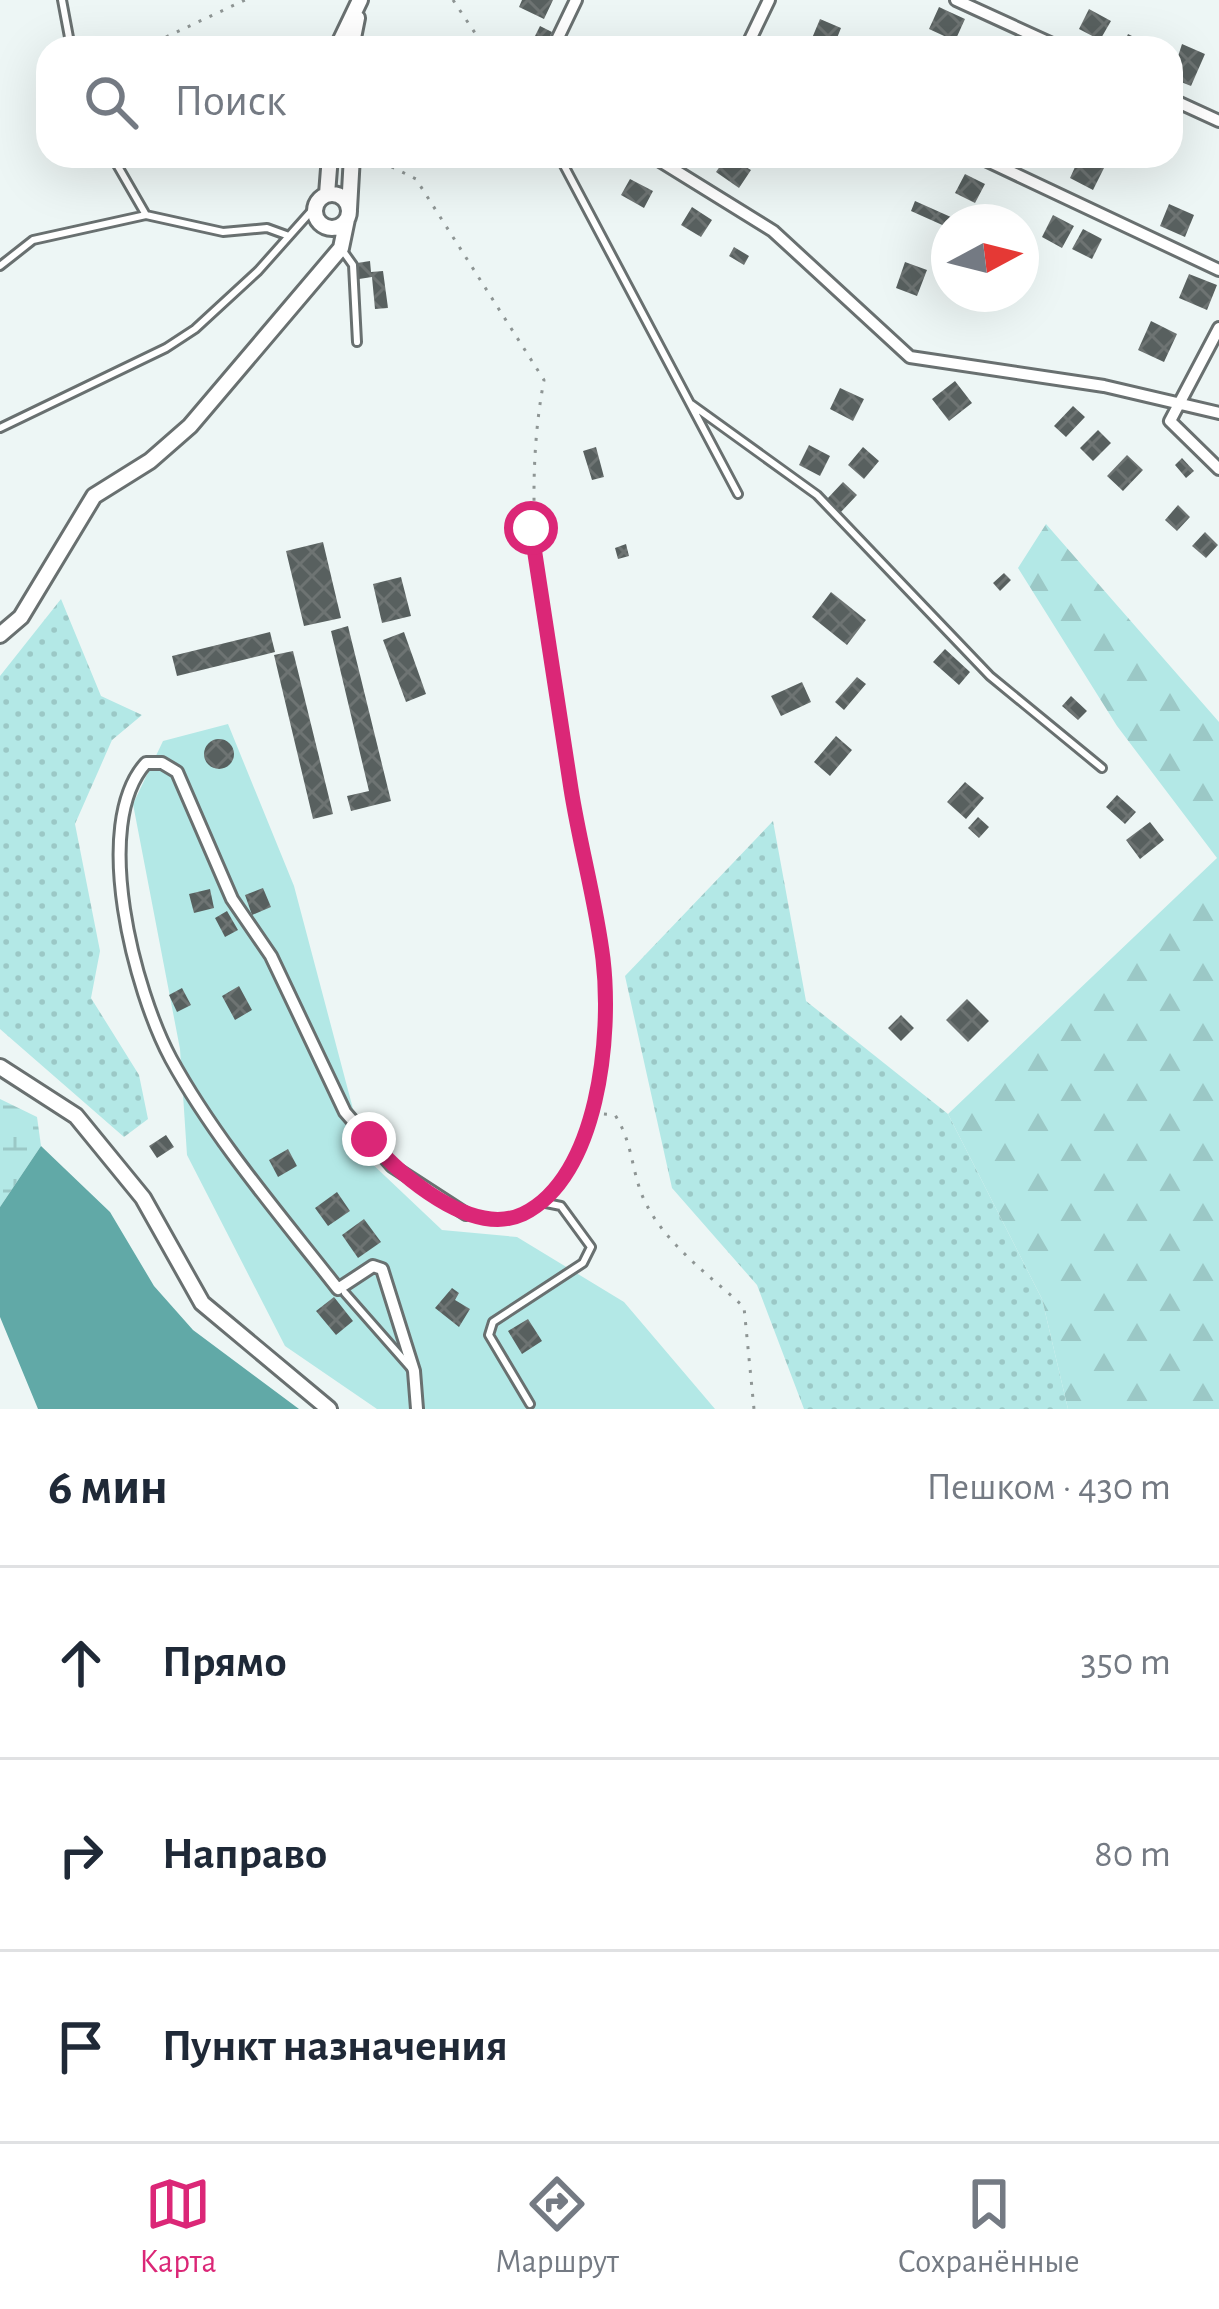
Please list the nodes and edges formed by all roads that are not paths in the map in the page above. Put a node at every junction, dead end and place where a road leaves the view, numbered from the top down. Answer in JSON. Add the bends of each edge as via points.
{"nodes":[{"id":1,"x":62,"y":0,"type":"edge"},
{"id":2,"x":361,"y":0,"type":"edge"},
{"id":3,"x":576,"y":0,"type":"edge"},
{"id":4,"x":769,"y":0,"type":"edge"},
{"id":5,"x":956,"y":0,"type":"edge"},
{"id":6,"x":68,"y":36,"type":"edge"},
{"id":7,"x":343,"y":36,"type":"edge"},
{"id":8,"x":354,"y":36,"type":"edge"},
{"id":9,"x":560,"y":36,"type":"edge"},
{"id":10,"x":752,"y":36,"type":"edge"},
{"id":11,"x":1034,"y":36,"type":"edge"},
{"id":12,"x":1183,"y":104,"type":"edge"},
{"id":13,"x":1219,"y":121,"type":"edge"},
{"id":14,"x":119,"y":168,"type":"edge"},
{"id":15,"x":329,"y":168,"type":"edge"},
{"id":16,"x":352,"y":168,"type":"edge"},
{"id":17,"x":566,"y":168,"type":"edge"},
{"id":18,"x":676,"y":168,"type":"edge"},
{"id":19,"x":688,"y":168,"type":"edge"},
{"id":20,"x":1002,"y":168,"type":"edge"},
{"id":21,"x":686,"y":173,"type":"junction"},
{"id":22,"x":327,"y":194,"type":"junction"},
{"id":23,"x":317,"y":214,"type":"junction"},
{"id":24,"x":348,"y":214,"type":"junction"},
{"id":25,"x":146,"y":215,"type":"junction"},
{"id":26,"x":289,"y":236,"type":"junction"},
{"id":27,"x":341,"y":248,"type":"junction"},
{"id":28,"x":0,"y":266,"type":"edge"},
{"id":29,"x":1219,"y":270,"type":"edge"},
{"id":30,"x":1219,"y":328,"type":"edge"},
{"id":31,"x":357,"y":342,"type":"dead end"},
{"id":32,"x":691,"y":404,"type":"junction"},
{"id":33,"x":1181,"y":406,"type":"junction"},
{"id":34,"x":1219,"y":413,"type":"edge"},
{"id":35,"x":0,"y":428,"type":"edge"},
{"id":36,"x":1219,"y":469,"type":"edge"},
{"id":37,"x":738,"y":494,"type":"dead end"},
{"id":38,"x":0,"y":635,"type":"edge"},
{"id":39,"x":1102,"y":768,"type":"dead end"},
{"id":40,"x":0,"y":1067,"type":"edge"},
{"id":41,"x":546,"y":1203,"type":"road end"},
{"id":42,"x":466,"y":1214,"type":"road end"},
{"id":43,"x":345,"y":1293,"type":"dead end"},
{"id":44,"x":414,"y":1371,"type":"junction"},
{"id":45,"x":530,"y":1404,"type":"dead end"},
{"id":46,"x":329,"y":1409,"type":"edge"},
{"id":47,"x":417,"y":1409,"type":"edge"}],
"edges":[{"from":1,"to":6,"type":"lane"},
{"from":2,"to":7,"type":"street"},
{"from":2,"to":8,"type":"street"},
{"from":3,"to":9,"type":"street"},
{"from":4,"to":10,"type":"street"},
{"from":5,"to":11,"type":"street"},
{"from":12,"to":13,"type":"street"},
{"from":14,"to":25,"type":"lane"},
{"from":15,"to":22,"type":"street"},
{"from":16,"to":24,"type":"street"},
{"from":17,"to":32,"type":"lane"},
{"from":18,"to":21,"type":"street"},
{"from":19,"to":21,"type":"street"},
{"from":20,"to":29,"type":"street"},
{"from":21,"to":33,"type":"street","via":[[773,231],[910,357]]},
{"from":22,"to":23,"type":"street"},
{"from":22,"to":24,"type":"street","via":[[344,199]]},
{"from":23,"to":24,"type":"street","via":[[333,228]]},
{"from":23,"to":26,"type":"lane"},
{"from":23,"to":27,"type":"street"},
{"from":24,"to":27,"type":"street"},
{"from":25,"to":26,"type":"lane"},
{"from":25,"to":28,"type":"lane","via":[[33,240]]},
{"from":26,"to":35,"type":"lane","via":[[166,349]]},
{"from":27,"to":31,"type":"lane","via":[[352,265]]},
{"from":27,"to":38,"type":"street","via":[[190,426],[94,496],[21,617]]},
{"from":30,"to":33,"type":"street"},
{"from":32,"to":37,"type":"lane"},
{"from":32,"to":39,"type":"lane","via":[[817,494],[990,676]]},
{"from":33,"to":34,"type":"street"},
{"from":33,"to":36,"type":"street","via":[[1170,421]]},
{"from":40,"to":46,"type":"street","via":[[76,1116],[142,1198],[202,1303]]},
{"from":41,"to":45,"type":"lane","via":[[561,1206],[591,1247],[583,1263],[493,1322],[489,1335]]},
{"from":42,"to":44,"type":"street","via":[[392,1166],[345,1112],[271,956],[232,899],[177,772],[146,763],[122,801],[121,874],[135,960],[171,1058],[338,1289],[373,1266],[382,1269]]},
{"from":43,"to":44,"type":"lane"},
{"from":44,"to":47,"type":"street"}]}
